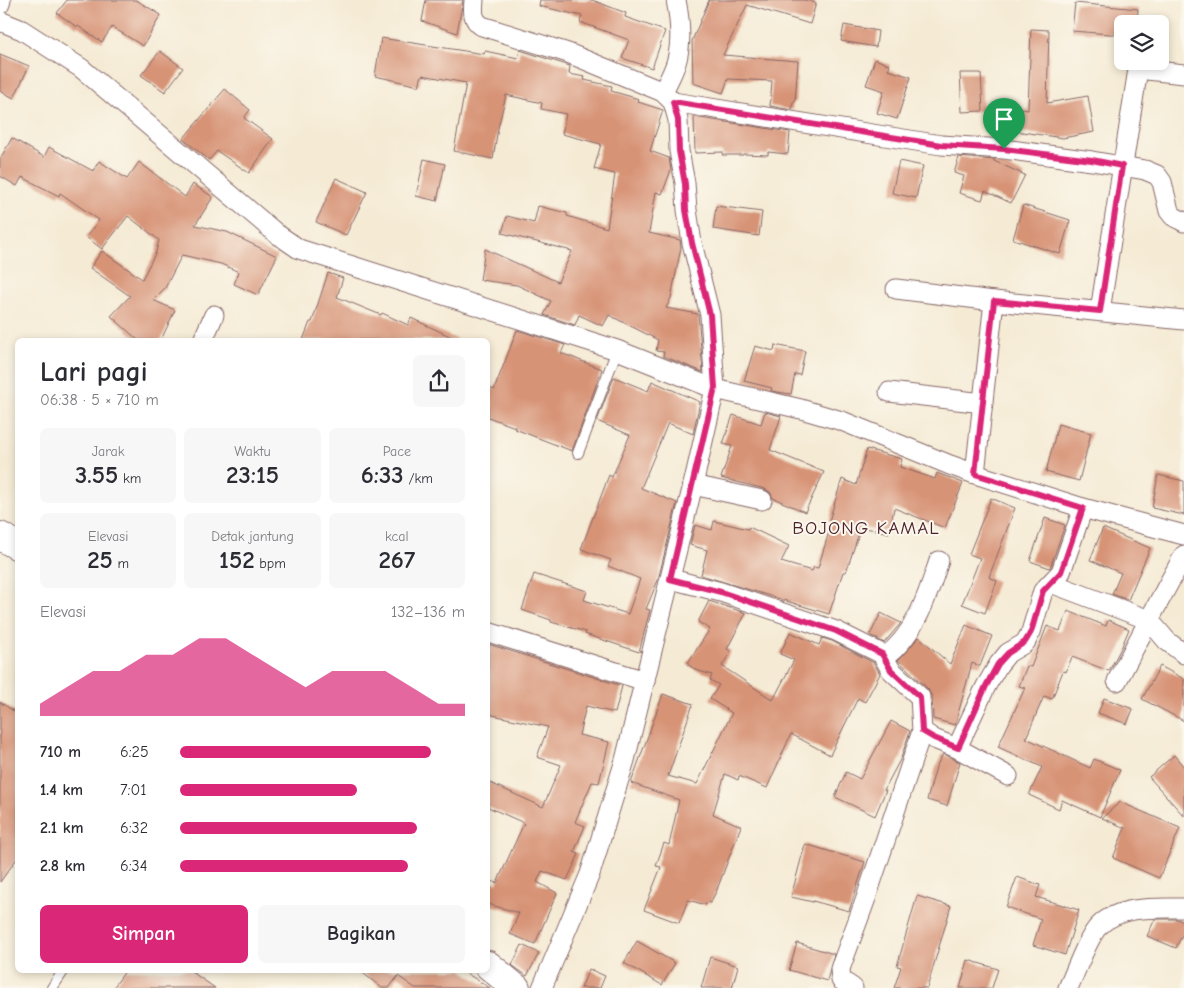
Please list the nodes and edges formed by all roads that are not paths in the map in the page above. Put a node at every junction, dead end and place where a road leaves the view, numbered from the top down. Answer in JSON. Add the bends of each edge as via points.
{"nodes":[{"id":1,"x":2,"y":0,"type":"edge"},
{"id":2,"x":474,"y":0,"type":"edge"},
{"id":3,"x":676,"y":0,"type":"edge"},
{"id":4,"x":0,"y":4,"type":"edge"},
{"id":5,"x":0,"y":21,"type":"edge"},
{"id":6,"x":1184,"y":74,"type":"edge"},
{"id":7,"x":668,"y":97,"type":"junction"},
{"id":8,"x":1122,"y":166,"type":"junction"},
{"id":9,"x":1184,"y":222,"type":"edge"},
{"id":10,"x":896,"y":289,"type":"dead end"},
{"id":11,"x":994,"y":301,"type":"junction"},
{"id":12,"x":1100,"y":311,"type":"junction"},
{"id":13,"x":214,"y":315,"type":"dead end"},
{"id":14,"x":1184,"y":320,"type":"edge"},
{"id":15,"x":204,"y":338,"type":"edge"},
{"id":16,"x":617,"y":350,"type":"junction"},
{"id":17,"x":715,"y":388,"type":"junction"},
{"id":18,"x":890,"y":392,"type":"dead end"},
{"id":19,"x":983,"y":403,"type":"junction"},
{"id":20,"x":578,"y":453,"type":"dead end"},
{"id":21,"x":975,"y":474,"type":"junction"},
{"id":22,"x":694,"y":485,"type":"junction"},
{"id":23,"x":762,"y":500,"type":"dead end"},
{"id":24,"x":1083,"y":508,"type":"junction"},
{"id":25,"x":1184,"y":534,"type":"edge"},
{"id":26,"x":0,"y":536,"type":"edge"},
{"id":27,"x":15,"y":544,"type":"edge"},
{"id":28,"x":1184,"y":555,"type":"edge"},
{"id":29,"x":939,"y":561,"type":"dead end"},
{"id":30,"x":670,"y":579,"type":"junction"},
{"id":31,"x":1051,"y":583,"type":"junction"},
{"id":32,"x":1149,"y":620,"type":"junction"},
{"id":33,"x":490,"y":633,"type":"edge"},
{"id":34,"x":1184,"y":654,"type":"edge"},
{"id":35,"x":885,"y":657,"type":"junction"},
{"id":36,"x":645,"y":681,"type":"junction"},
{"id":37,"x":1118,"y":681,"type":"dead end"},
{"id":38,"x":922,"y":731,"type":"junction"},
{"id":39,"x":958,"y":748,"type":"junction"},
{"id":40,"x":1008,"y":776,"type":"dead end"},
{"id":41,"x":1184,"y":908,"type":"edge"},
{"id":42,"x":490,"y":967,"type":"edge"},
{"id":43,"x":62,"y":973,"type":"edge"},
{"id":44,"x":52,"y":988,"type":"edge"},
{"id":45,"x":516,"y":988,"type":"edge"},
{"id":46,"x":542,"y":988,"type":"edge"},
{"id":47,"x":853,"y":988,"type":"edge"},
{"id":48,"x":1068,"y":988,"type":"edge"}],
"edges":[{"from":1,"to":4,"type":"street"},
{"from":2,"to":7,"type":"street","via":[[472,11],[482,26],[568,53]]},
{"from":3,"to":7,"type":"street","via":[[679,48]]},
{"from":5,"to":16,"type":"street","via":[[22,30],[81,68],[277,234],[299,249]]},
{"from":6,"to":8,"type":"street","via":[[1138,69]]},
{"from":7,"to":8,"type":"street","via":[[941,145],[1004,149]]},
{"from":7,"to":17,"type":"street","via":[[678,120],[686,210],[710,315]]},
{"from":8,"to":9,"type":"street","via":[[1157,174],[1169,211]]},
{"from":8,"to":12,"type":"street"},
{"from":10,"to":11,"type":"street"},
{"from":11,"to":12,"type":"street"},
{"from":11,"to":19,"type":"street"},
{"from":12,"to":14,"type":"street"},
{"from":13,"to":15,"type":"street"},
{"from":16,"to":17,"type":"street"},
{"from":16,"to":20,"type":"lane"},
{"from":17,"to":21,"type":"street","via":[[842,421]]},
{"from":17,"to":22,"type":"street"},
{"from":18,"to":19,"type":"street"},
{"from":19,"to":21,"type":"street"},
{"from":21,"to":24,"type":"street"},
{"from":22,"to":23,"type":"street"},
{"from":22,"to":30,"type":"street"},
{"from":24,"to":25,"type":"street"},
{"from":24,"to":31,"type":"street","via":[[1061,572]]},
{"from":26,"to":27,"type":"main road"},
{"from":28,"to":32,"type":"street"},
{"from":29,"to":35,"type":"street","via":[[922,609],[898,645]]},
{"from":30,"to":35,"type":"street","via":[[721,592],[836,631]]},
{"from":30,"to":36,"type":"street"},
{"from":31,"to":32,"type":"street"},
{"from":31,"to":39,"type":"street","via":[[1043,591],[1031,632],[1025,642],[998,664]]},
{"from":32,"to":34,"type":"street","via":[[1167,641]]},
{"from":32,"to":37,"type":"street"},
{"from":33,"to":36,"type":"street"},
{"from":35,"to":38,"type":"street","via":[[891,670],[920,697]]},
{"from":36,"to":46,"type":"street","via":[[590,874]]},
{"from":38,"to":39,"type":"street"},
{"from":38,"to":47,"type":"street","via":[[840,969],[841,980]]},
{"from":39,"to":40,"type":"street"},
{"from":41,"to":48,"type":"street","via":[[1131,910],[1100,924]]},
{"from":42,"to":45,"type":"main road"},
{"from":43,"to":44,"type":"lane"}]}
